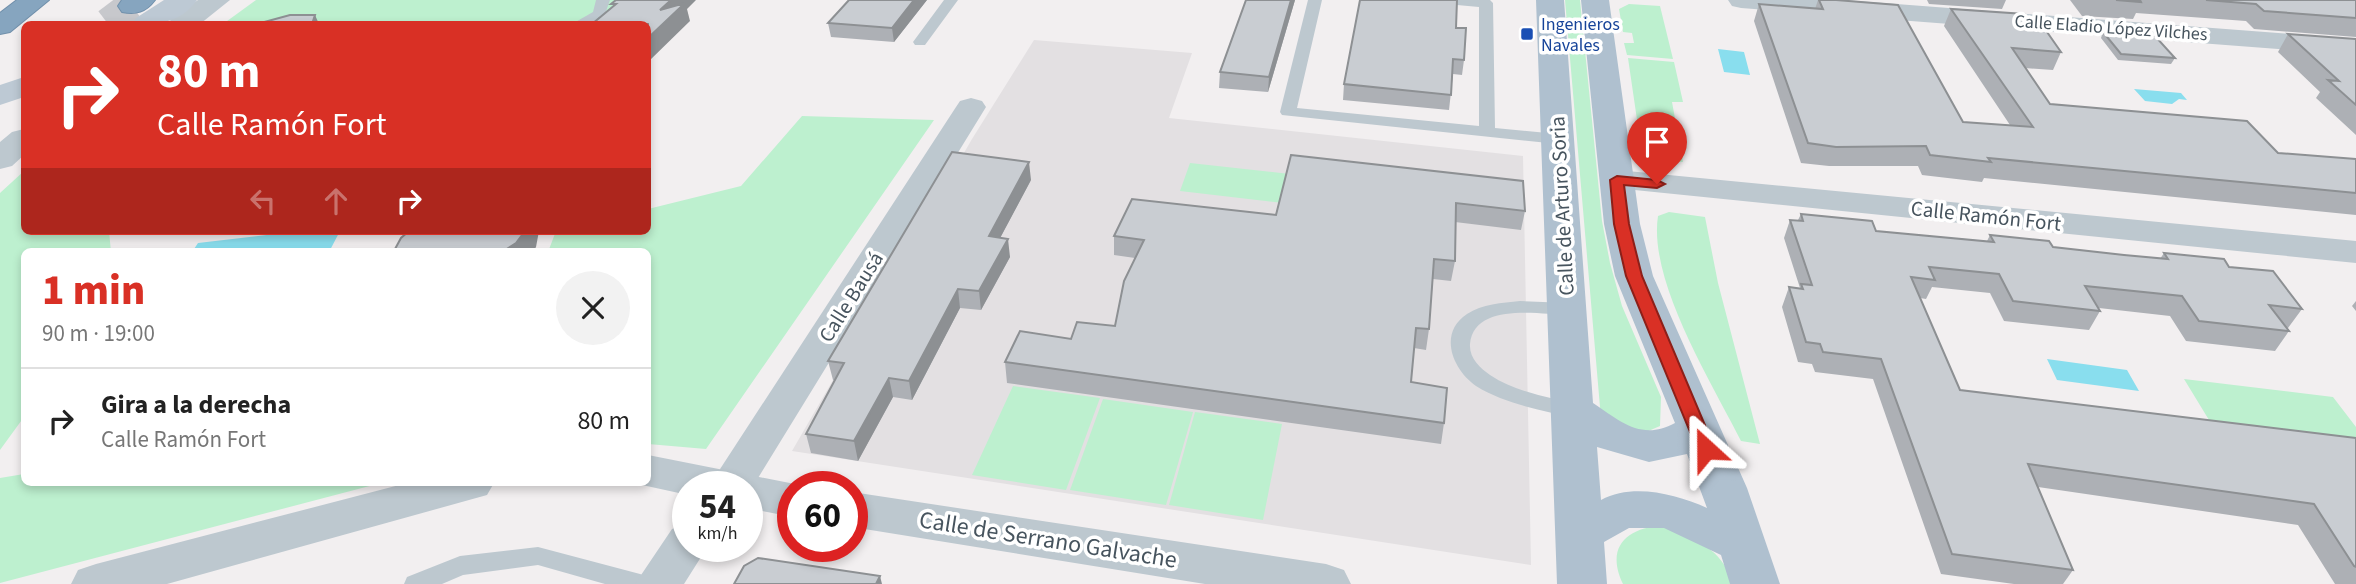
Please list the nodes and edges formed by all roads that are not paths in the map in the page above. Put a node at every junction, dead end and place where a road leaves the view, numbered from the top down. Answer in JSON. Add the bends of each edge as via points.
{"nodes":[{"id":1,"x":35,"y":0,"type":"edge"},
{"id":2,"x":183,"y":0,"type":"edge"},
{"id":3,"x":216,"y":0,"type":"edge"},
{"id":4,"x":603,"y":0,"type":"edge"},
{"id":5,"x":951,"y":0,"type":"edge"},
{"id":6,"x":1315,"y":0,"type":"edge"},
{"id":7,"x":1446,"y":0,"type":"edge"},
{"id":8,"x":1550,"y":0,"type":"edge"},
{"id":9,"x":1595,"y":0,"type":"edge"},
{"id":10,"x":1741,"y":0,"type":"edge"},
{"id":11,"x":1990,"y":0,"type":"edge"},
{"id":12,"x":1998,"y":0,"type":"edge"},
{"id":13,"x":1898,"y":6,"type":"edge"},
{"id":14,"x":140,"y":10,"type":"edge"},
{"id":15,"x":186,"y":21,"type":"edge"},
{"id":16,"x":585,"y":21,"type":"edge"},
{"id":17,"x":0,"y":26,"type":"edge"},
{"id":18,"x":920,"y":41,"type":"dead end"},
{"id":19,"x":2356,"y":47,"type":"edge"},
{"id":20,"x":21,"y":87,"type":"edge"},
{"id":21,"x":0,"y":96,"type":"edge"},
{"id":22,"x":971,"y":107,"type":"dead end"},
{"id":23,"x":1487,"y":131,"type":"junction"},
{"id":24,"x":1558,"y":139,"type":"junction"},
{"id":25,"x":21,"y":142,"type":"edge"},
{"id":26,"x":0,"y":159,"type":"edge"},
{"id":27,"x":1617,"y":180,"type":"junction"},
{"id":28,"x":2356,"y":252,"type":"edge"},
{"id":29,"x":1568,"y":309,"type":"junction"},
{"id":30,"x":1574,"y":411,"type":"junction"},
{"id":31,"x":1697,"y":430,"type":"junction"},
{"id":32,"x":739,"y":471,"type":"edge"},
{"id":33,"x":651,"y":472,"type":"edge"},
{"id":34,"x":672,"y":475,"type":"edge"},
{"id":35,"x":460,"y":486,"type":"edge"},
{"id":36,"x":868,"y":512,"type":"edge"},
{"id":37,"x":1579,"y":534,"type":"junction"},
{"id":38,"x":674,"y":562,"type":"edge"},
{"id":39,"x":1749,"y":564,"type":"edge"},
{"id":40,"x":96,"y":584,"type":"edge"},
{"id":41,"x":416,"y":584,"type":"edge"},
{"id":42,"x":640,"y":584,"type":"edge"},
{"id":43,"x":659,"y":584,"type":"edge"},
{"id":44,"x":1326,"y":584,"type":"edge"},
{"id":45,"x":1582,"y":584,"type":"edge"}],
"edges":[{"from":1,"to":17,"type":"highway"},
{"from":2,"to":14,"type":"main road"},
{"from":3,"to":15,"type":"street"},
{"from":4,"to":16,"type":"lane","via":[[599,14]]},
{"from":5,"to":18,"type":"lane"},
{"from":6,"to":23,"type":"lane","via":[[1288,112]]},
{"from":7,"to":23,"type":"lane","via":[[1486,3]]},
{"from":8,"to":24,"type":"main road","name":"Calle de Arturo Soria"},
{"from":9,"to":27,"type":"main road"},
{"from":10,"to":13,"type":"street","name":"Calle Eladio López Vilches"},
{"from":11,"to":12,"type":"street"},
{"from":13,"to":19,"type":"street","name":"Calle Eladio López Vilches"},
{"from":20,"to":21,"type":"main road"},
{"from":22,"to":32,"type":"street","name":"Calle Bausá"},
{"from":23,"to":24,"type":"lane"},
{"from":24,"to":29,"type":"main road","name":"Calle de Arturo Soria"},
{"from":25,"to":26,"type":"street"},
{"from":27,"to":28,"type":"street","name":"Calle Ramón Fort"},
{"from":27,"to":31,"type":"main road","via":[[1634,276]]},
{"from":29,"to":30,"type":"main road","name":"Calle de Arturo Soria"},
{"from":29,"to":30,"type":"lane","via":[[1503,308],[1483,313],[1469,322],[1461,335],[1460,350],[1467,365],[1503,391]]},
{"from":30,"to":31,"type":"main road","via":[[1619,441],[1641,446],[1662,446]]},
{"from":30,"to":37,"type":"main road","name":"Calle de Arturo Soria"},
{"from":31,"to":39,"type":"main road","via":[[1724,488]]},
{"from":33,"to":34,"type":"street"},
{"from":35,"to":40,"type":"street"},
{"from":36,"to":44,"type":"street","name":"Calle de Serrano Galvache"},
{"from":37,"to":39,"type":"main road","via":[[1622,510],[1669,511]]},
{"from":37,"to":45,"type":"main road","name":"Calle de Arturo Soria"},
{"from":38,"to":43,"type":"street"},
{"from":41,"to":42,"type":"lane","via":[[460,566],[538,556]]}]}
